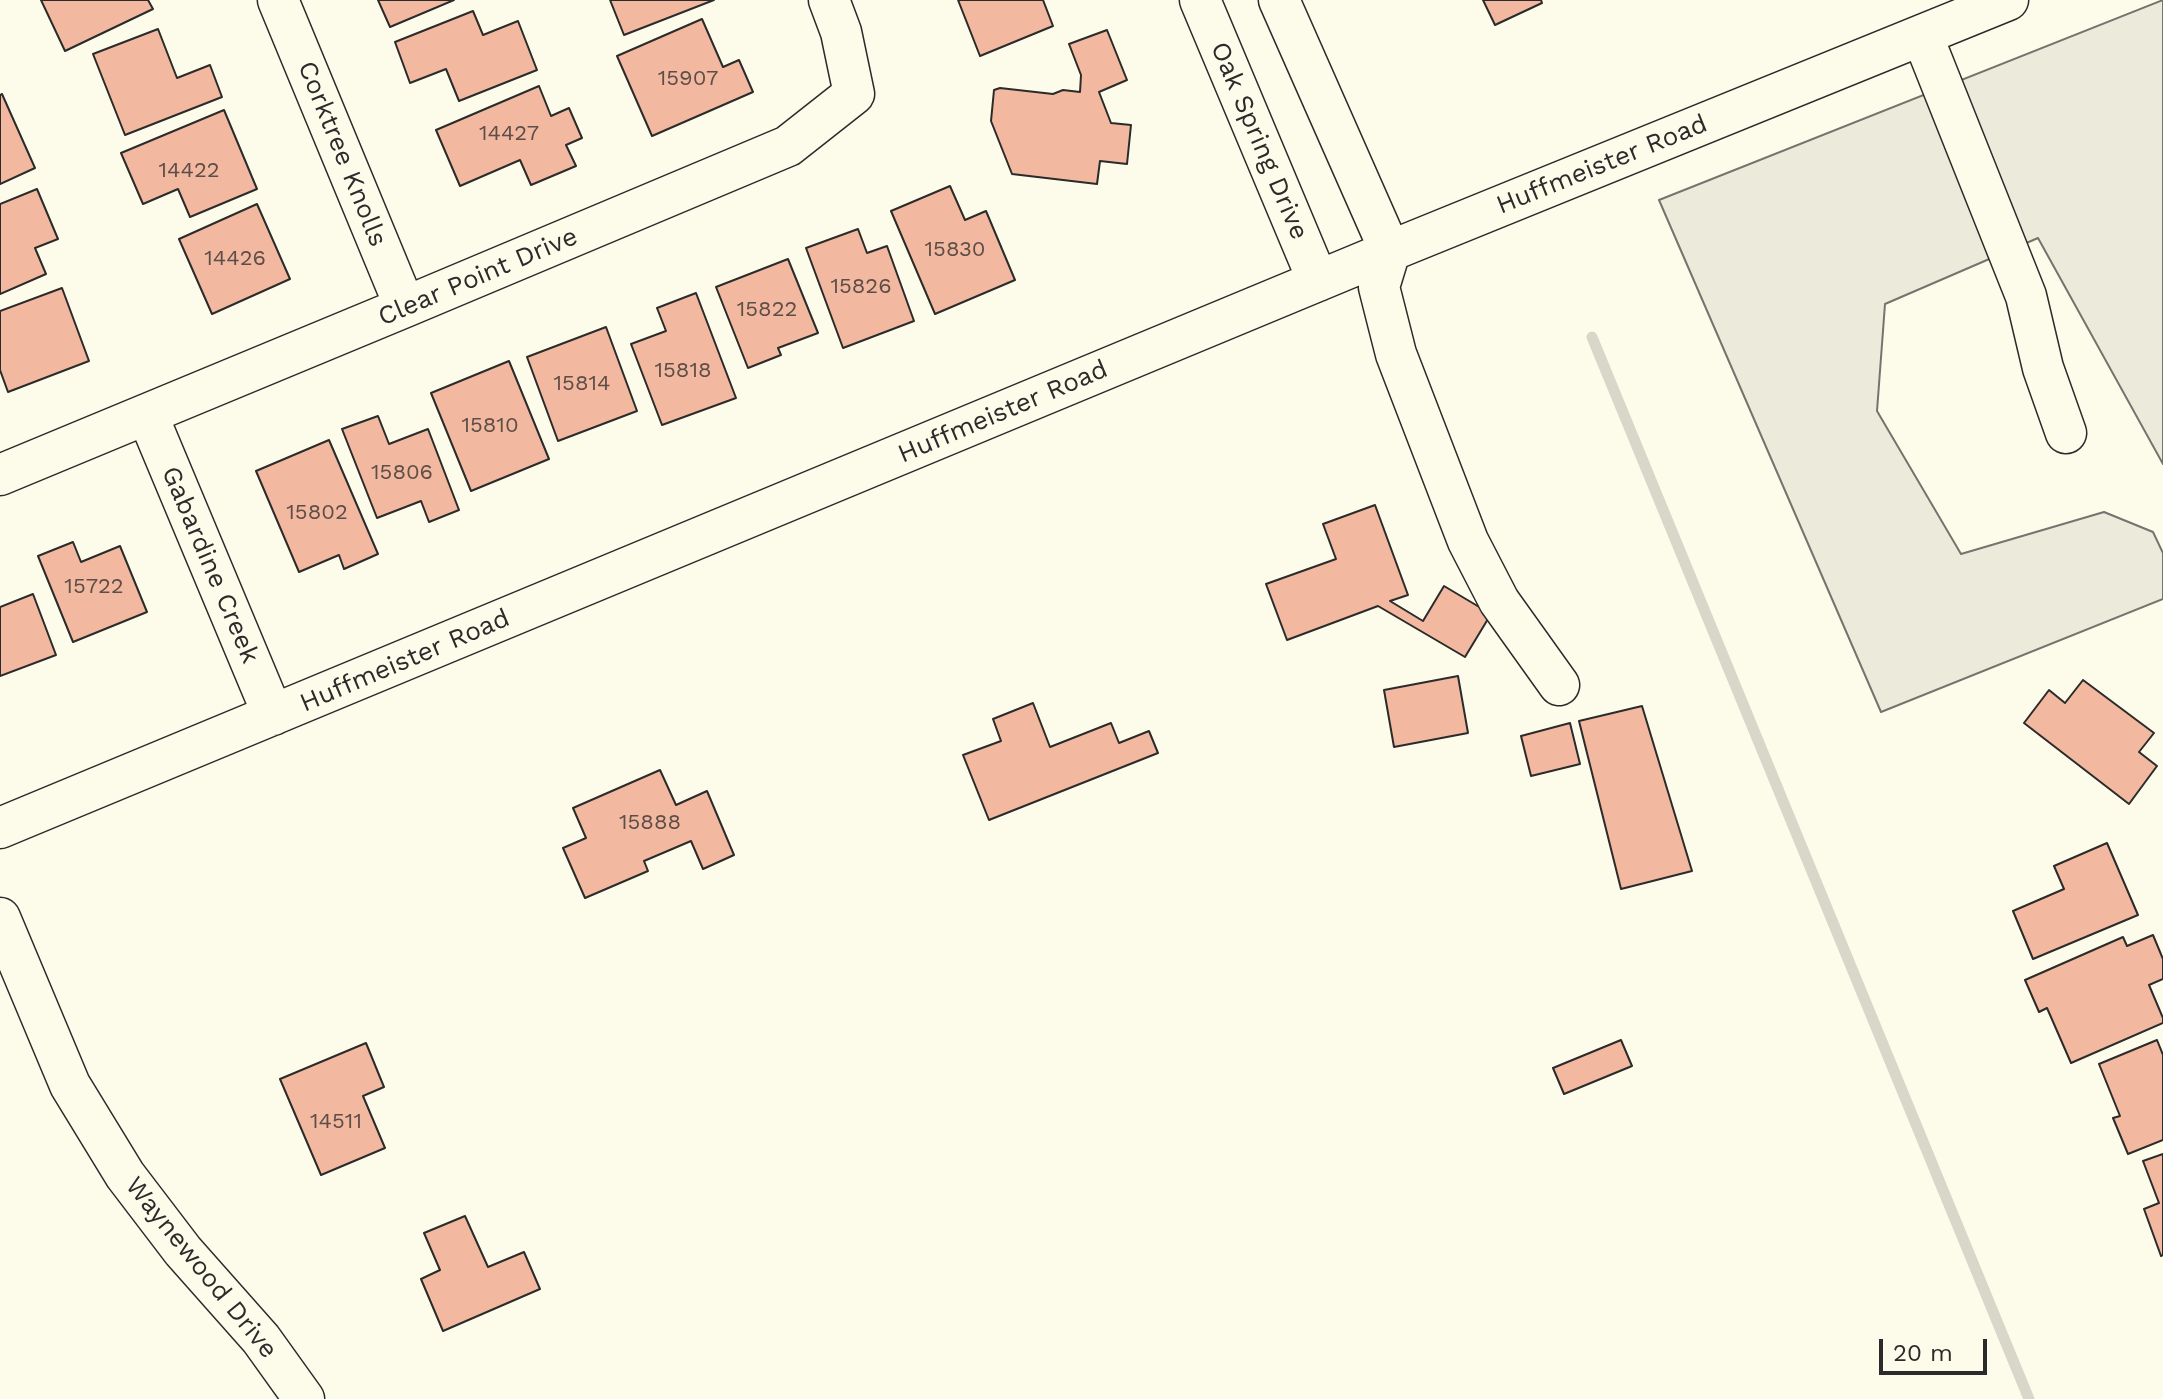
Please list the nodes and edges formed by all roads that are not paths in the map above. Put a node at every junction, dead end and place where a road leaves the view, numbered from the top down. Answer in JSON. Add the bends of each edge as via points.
{"nodes":[{"id":1,"x":278,"y":0,"type":"edge"},
{"id":2,"x":829,"y":0,"type":"edge"},
{"id":3,"x":1200,"y":0,"type":"edge"},
{"id":4,"x":1279,"y":0,"type":"edge"},
{"id":5,"x":2008,"y":0,"type":"edge"},
{"id":6,"x":1922,"y":35,"type":"junction"},
{"id":7,"x":1390,"y":251,"type":"junction"},
{"id":8,"x":1318,"y":281,"type":"junction"},
{"id":9,"x":405,"y":307,"type":"junction"},
{"id":10,"x":147,"y":414,"type":"junction"},
{"id":11,"x":2066,"y":433,"type":"dead end"},
{"id":12,"x":0,"y":475,"type":"edge"},
{"id":13,"x":1559,"y":685,"type":"dead end"},
{"id":14,"x":273,"y":715,"type":"junction"},
{"id":15,"x":0,"y":828,"type":"edge"},
{"id":16,"x":0,"y":918,"type":"edge"},
{"id":17,"x":304,"y":1399,"type":"edge"}],
"edges":[{"from":1,"to":9,"type":"street","name":"Corktree Knolls"},
{"from":2,"to":9,"type":"street","name":"Clear Point Drive","via":[[854,94],[788,146]]},
{"from":3,"to":8,"type":"street","name":"Oak Spring Drive"},
{"from":4,"to":7,"type":"street"},
{"from":5,"to":6,"type":"street","name":"Huffmeister Road"},
{"from":6,"to":7,"type":"street","name":"Huffmeister Road"},
{"from":6,"to":11,"type":"street","via":[[2026,296]]},
{"from":7,"to":8,"type":"street","name":"Huffmeister Road"},
{"from":7,"to":13,"type":"street","via":[[1379,287],[1396,354],[1463,526],[1499,601]]},
{"from":8,"to":14,"type":"street","name":"Huffmeister Road"},
{"from":9,"to":10,"type":"street","name":"Clear Point Drive"},
{"from":10,"to":12,"type":"street","name":"Clear Point Drive"},
{"from":10,"to":14,"type":"street","name":"Gabardine Creek"},
{"from":14,"to":15,"type":"street","name":"Huffmeister Road"},
{"from":16,"to":17,"type":"street","name":"Waynewood Drive","via":[[70,1085],[125,1175]]}]}
